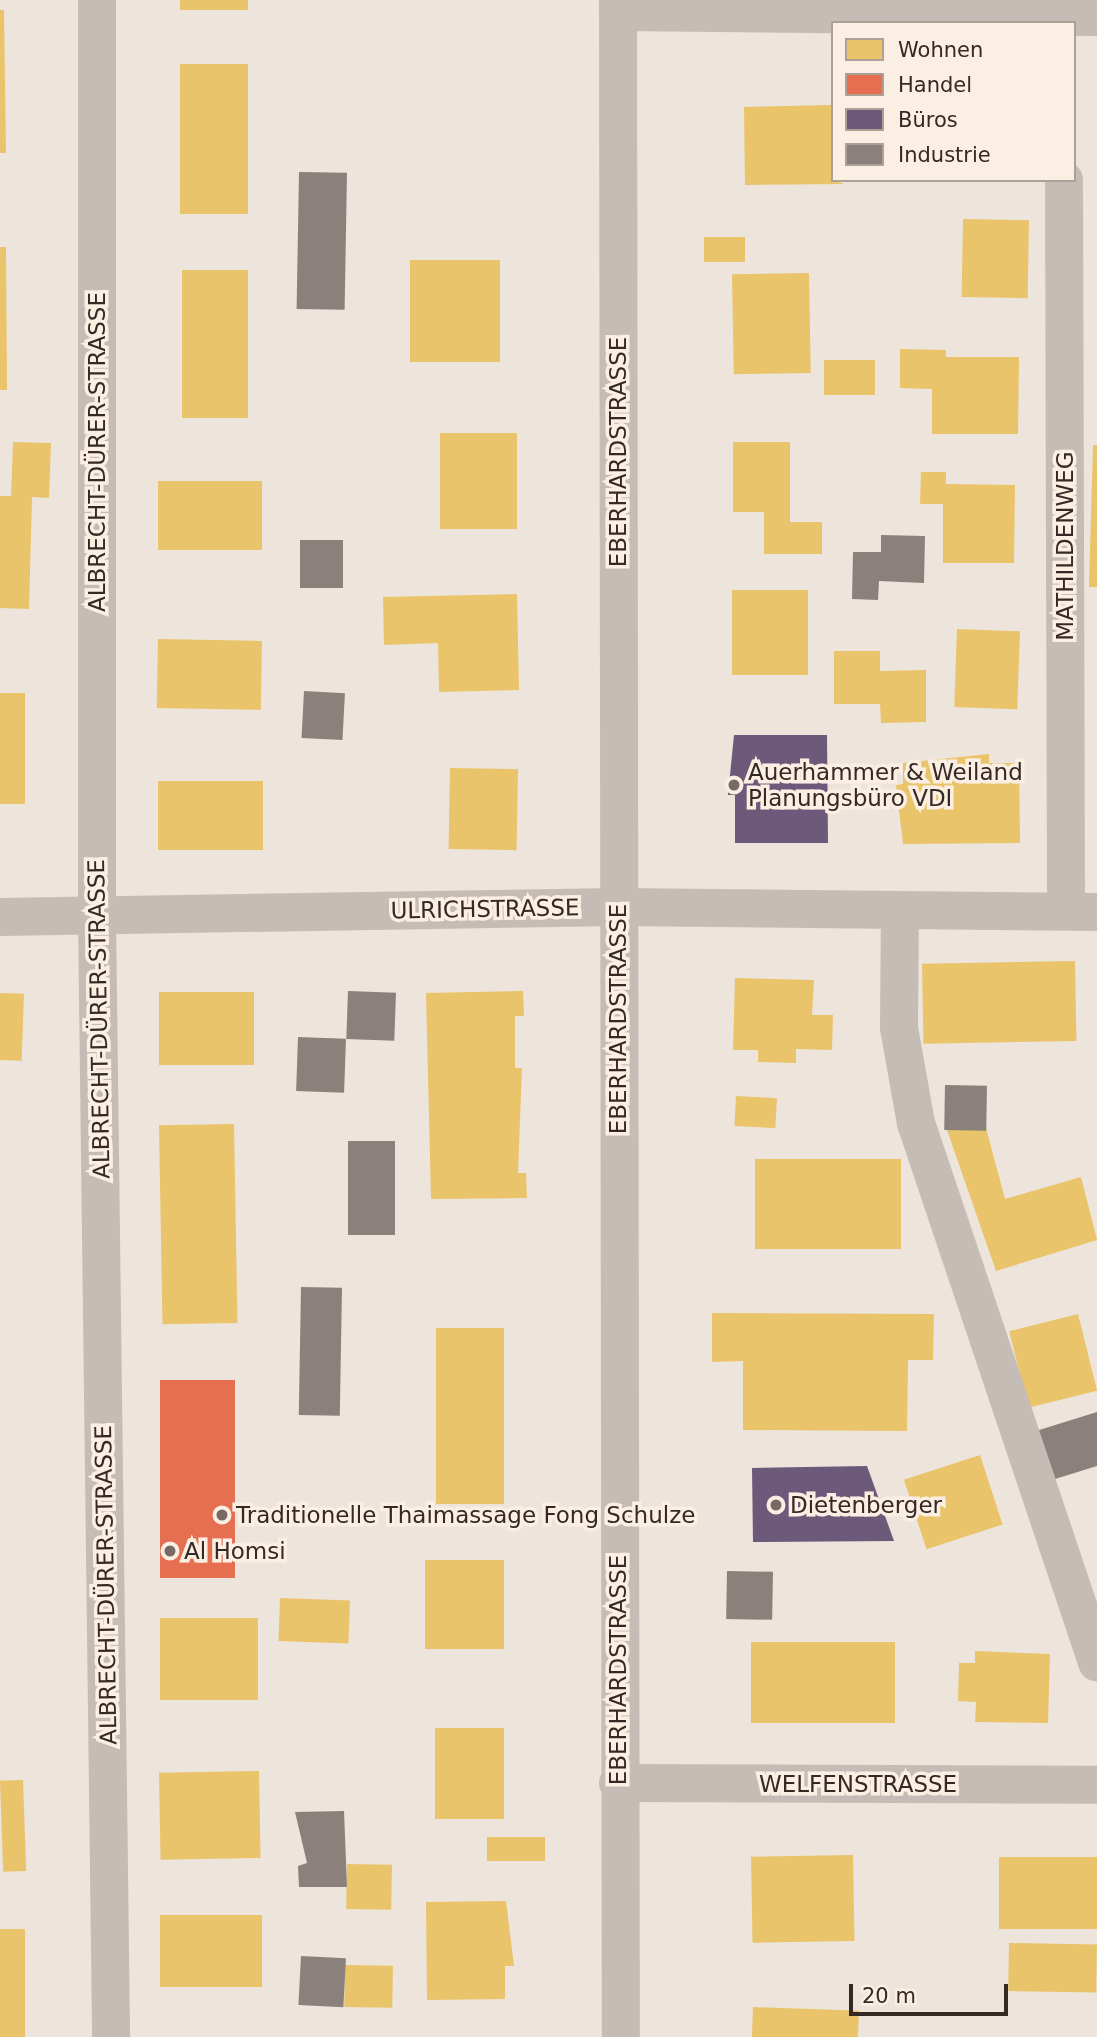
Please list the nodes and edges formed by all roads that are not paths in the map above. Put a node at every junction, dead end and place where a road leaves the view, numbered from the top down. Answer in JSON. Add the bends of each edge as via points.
{"nodes":[{"id":1,"x":97,"y":0,"type":"edge"},
{"id":2,"x":618,"y":6,"type":"edge"},
{"id":3,"x":1075,"y":19,"type":"edge"},
{"id":4,"x":1065,"y":182,"type":"edge"},
{"id":5,"x":618,"y":907,"type":"junction"},
{"id":6,"x":900,"y":911,"type":"junction"},
{"id":7,"x":1081,"y":911,"type":"edge"},
{"id":8,"x":97,"y":916,"type":"junction"},
{"id":9,"x":0,"y":917,"type":"edge"},
{"id":10,"x":1097,"y":1662,"type":"edge"},
{"id":11,"x":618,"y":1783,"type":"junction"},
{"id":12,"x":1097,"y":1786,"type":"edge"},
{"id":13,"x":111,"y":2037,"type":"edge"},
{"id":14,"x":621,"y":2037,"type":"edge"}],
"edges":[{"from":1,"to":8,"type":"street","name":"ALBRECHT-DÜRER-STRASSE"},
{"from":2,"to":3,"type":"street"},
{"from":2,"to":5,"type":"street","name":"EBERHARDSTRASSE"},
{"from":4,"to":7,"type":"street","name":"MATHILDENWEG"},
{"from":5,"to":6,"type":"street","name":"ULRICHSTRASSE"},
{"from":5,"to":8,"type":"street","name":"ULRICHSTRASSE"},
{"from":5,"to":11,"type":"street","name":"EBERHARDSTRASSE"},
{"from":6,"to":7,"type":"street","name":"ULRICHSTRASSE"},
{"from":6,"to":10,"type":"street","via":[[899,1028],[916,1123]]},
{"from":8,"to":9,"type":"street","name":"ULRICHSTRASSE"},
{"from":8,"to":13,"type":"street","name":"ALBRECHT-DÜRER-STRASSE"},
{"from":11,"to":12,"type":"street","name":"WELFENSTRASSE"},
{"from":11,"to":14,"type":"street","name":"EBERHARDSTRASSE"}]}
